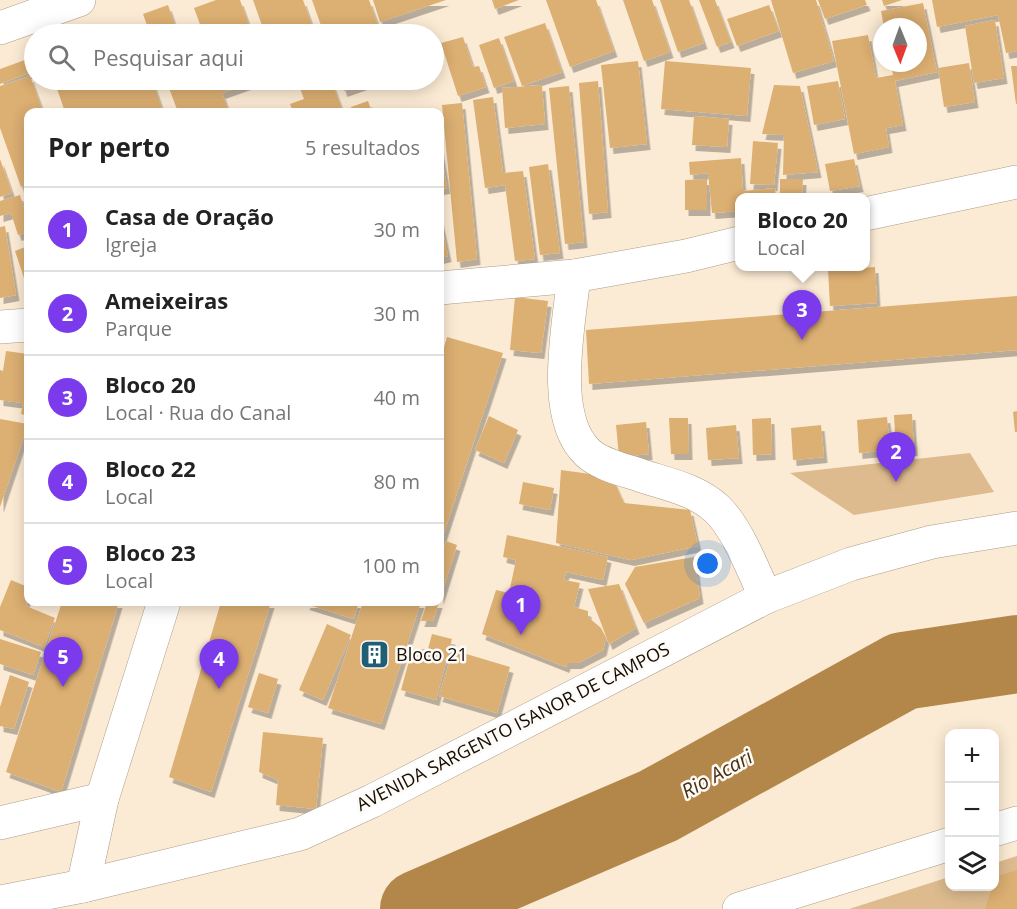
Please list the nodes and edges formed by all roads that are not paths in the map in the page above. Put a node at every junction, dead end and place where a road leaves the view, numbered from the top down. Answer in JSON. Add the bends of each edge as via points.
{"nodes":[{"id":1,"x":79,"y":0,"type":"edge"},
{"id":2,"x":0,"y":28,"type":"edge"},
{"id":3,"x":1017,"y":182,"type":"edge"},
{"id":4,"x":870,"y":213,"type":"edge"},
{"id":5,"x":735,"y":244,"type":"edge"},
{"id":6,"x":574,"y":276,"type":"junction"},
{"id":7,"x":444,"y":288,"type":"edge"},
{"id":8,"x":24,"y":326,"type":"edge"},
{"id":9,"x":0,"y":327,"type":"edge"},
{"id":10,"x":1017,"y":528,"type":"edge"},
{"id":11,"x":766,"y":597,"type":"junction"},
{"id":12,"x":163,"y":606,"type":"edge"},
{"id":13,"x":102,"y":800,"type":"junction"},
{"id":14,"x":0,"y":823,"type":"edge"},
{"id":15,"x":1017,"y":823,"type":"edge"},
{"id":16,"x":999,"y":828,"type":"edge"},
{"id":17,"x":945,"y":846,"type":"edge"},
{"id":18,"x":83,"y":886,"type":"junction"},
{"id":19,"x":0,"y":903,"type":"edge"},
{"id":20,"x":739,"y":909,"type":"edge"}],
"edges":[{"from":1,"to":2,"type":"street"},
{"from":3,"to":4,"type":"street"},
{"from":5,"to":6,"type":"street"},
{"from":6,"to":7,"type":"street"},
{"from":6,"to":11,"type":"street","via":[[564,393],[566,417],[574,438],[589,454],[607,464],[698,495],[717,509],[730,526]]},
{"from":8,"to":9,"type":"street"},
{"from":10,"to":11,"type":"street","name":"AVENIDA SARGENTO ISANOR DE CAMPOS","via":[[932,542],[851,564]]},
{"from":11,"to":18,"type":"street","name":"AVENIDA SARGENTO ISANOR DE CAMPOS","via":[[372,801],[300,834]]},
{"from":12,"to":13,"type":"street"},
{"from":13,"to":14,"type":"street"},
{"from":13,"to":18,"type":"street"},
{"from":15,"to":16,"type":"street"},
{"from":17,"to":20,"type":"street"},
{"from":18,"to":19,"type":"street","name":"AVENIDA SARGENTO ISANOR DE CAMPOS"}]}
